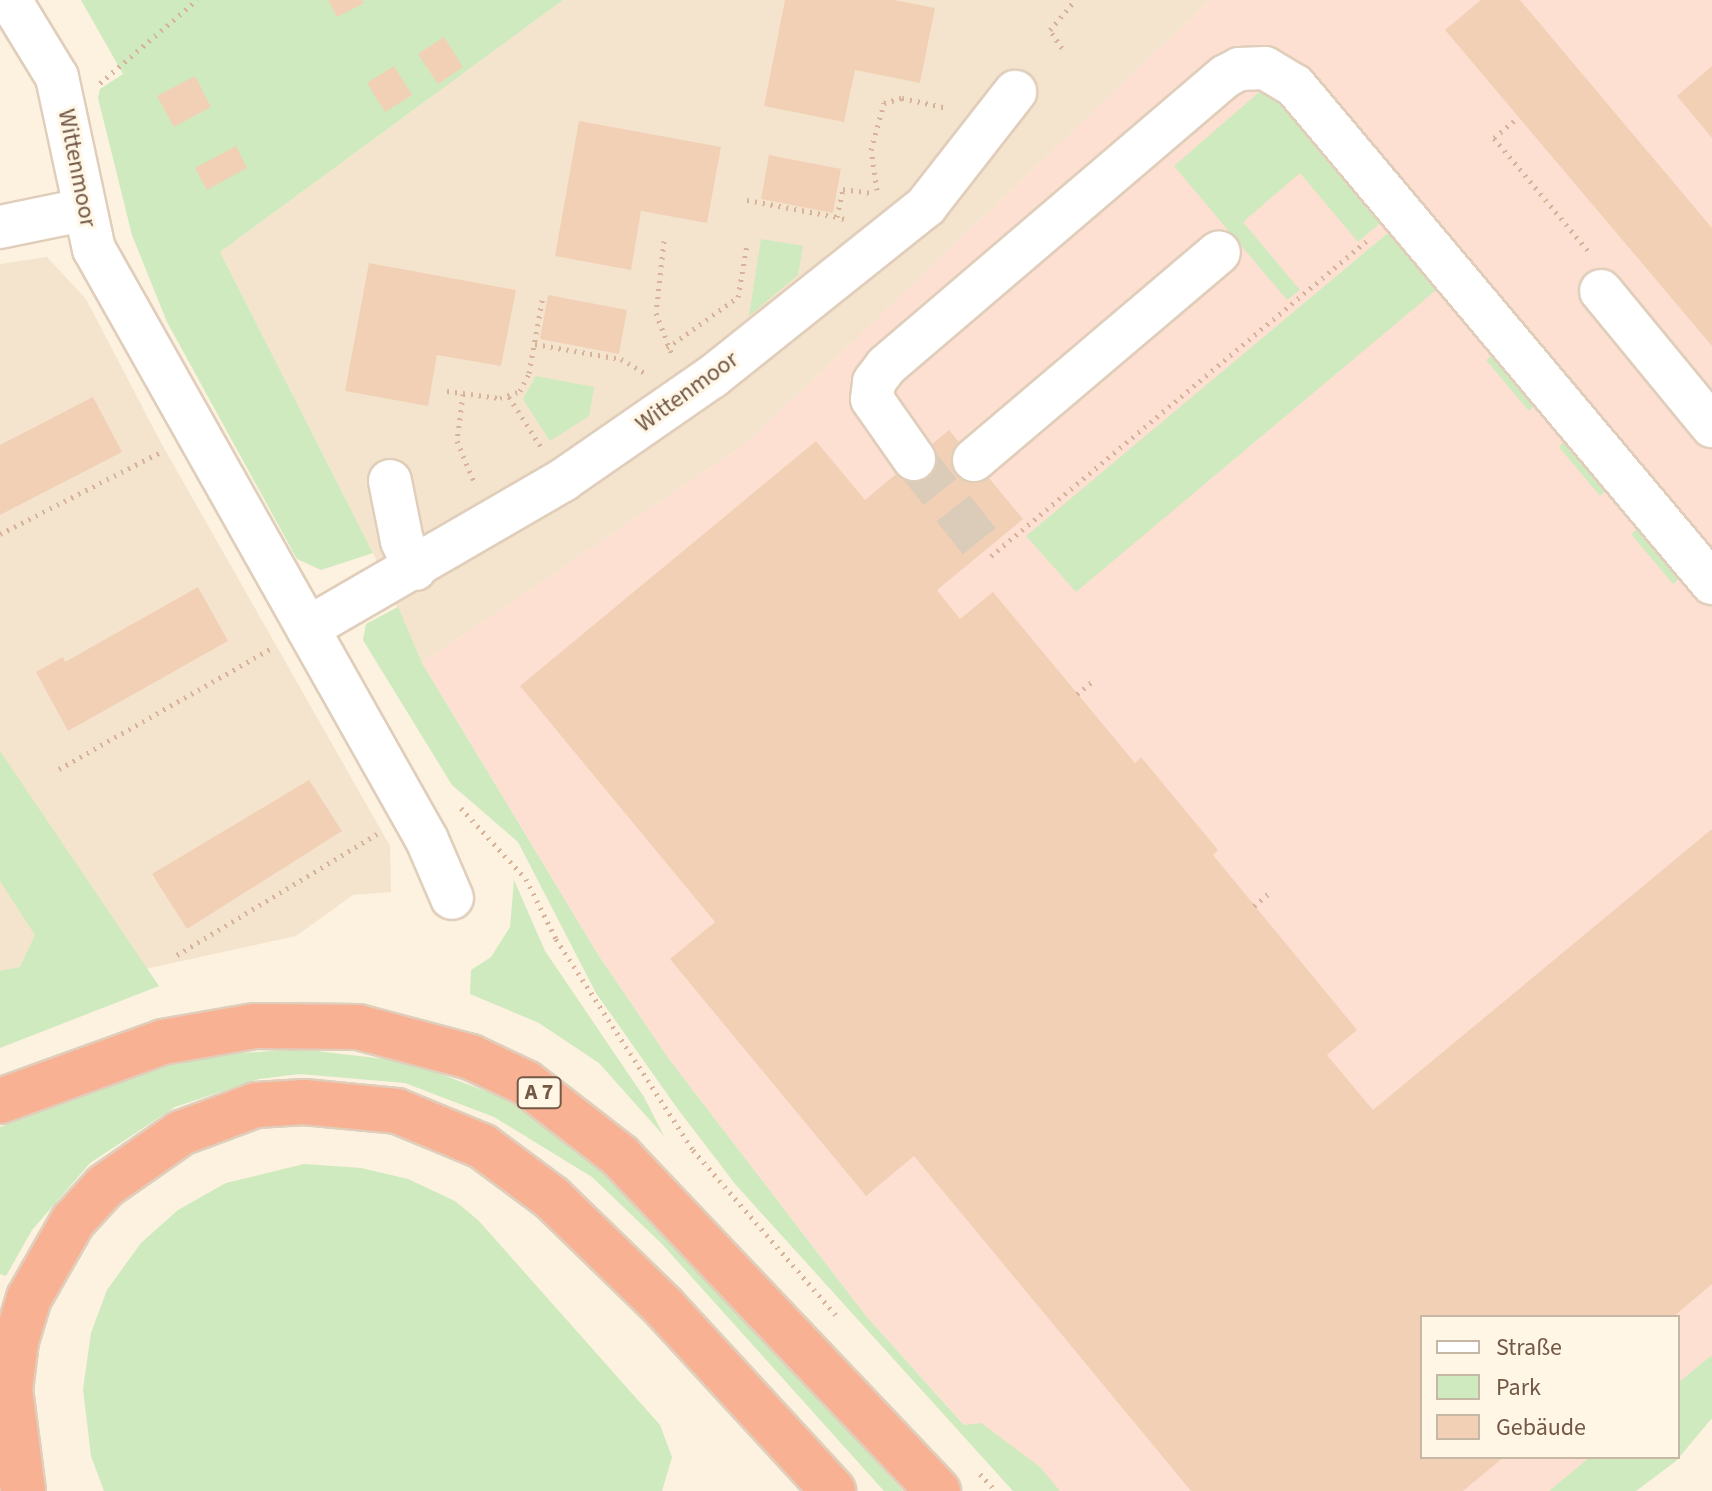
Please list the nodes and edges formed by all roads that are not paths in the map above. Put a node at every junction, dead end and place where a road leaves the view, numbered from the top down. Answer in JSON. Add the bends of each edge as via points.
{"nodes":[{"id":1,"x":10,"y":0,"type":"edge"},
{"id":2,"x":1015,"y":92,"type":"dead end"},
{"id":3,"x":83,"y":210,"type":"junction"},
{"id":4,"x":0,"y":227,"type":"edge"},
{"id":5,"x":1219,"y":252,"type":"dead end"},
{"id":6,"x":1601,"y":291,"type":"road end"},
{"id":7,"x":1712,"y":426,"type":"edge"},
{"id":8,"x":914,"y":459,"type":"tunnel mouth"},
{"id":9,"x":974,"y":460,"type":"dead end"},
{"id":10,"x":390,"y":481,"type":"dead end"},
{"id":11,"x":415,"y":569,"type":"junction"},
{"id":12,"x":1712,"y":583,"type":"edge"},
{"id":13,"x":308,"y":628,"type":"junction"},
{"id":14,"x":452,"y":898,"type":"dead end"},
{"id":15,"x":0,"y":1101,"type":"edge"},
{"id":16,"x":23,"y":1491,"type":"edge"},
{"id":17,"x":833,"y":1491,"type":"edge"},
{"id":18,"x":938,"y":1491,"type":"edge"}],
"edges":[{"from":1,"to":3,"type":"street","name":"Wittenmoor","via":[[57,77]]},
{"from":2,"to":11,"type":"street","name":"Wittenmoor","via":[[959,170],[901,226],[684,397],[563,480]]},
{"from":3,"to":4,"type":"street"},
{"from":3,"to":13,"type":"street","name":"Wittenmoor","via":[[94,249]]},
{"from":5,"to":9,"type":"street"},
{"from":6,"to":7,"type":"street"},
{"from":8,"to":12,"type":"street","via":[[872,399],[874,382],[886,366],[1239,69],[1265,68],[1287,79]]},
{"from":10,"to":11,"type":"street","via":[[402,541]]},
{"from":11,"to":13,"type":"street","name":"Wittenmoor"},
{"from":13,"to":14,"type":"street","name":"Wittenmoor","via":[[412,813]]},
{"from":15,"to":18,"type":"highway","number":"A 7","via":[[163,1042],[255,1026],[358,1027],[471,1057],[526,1083],[620,1156]]},
{"from":16,"to":17,"type":"highway","via":[[10,1390],[16,1341],[29,1298],[73,1221],[105,1186],[181,1133],[256,1105],[304,1102],[397,1111],[482,1146],[552,1198],[664,1307]]}]}
